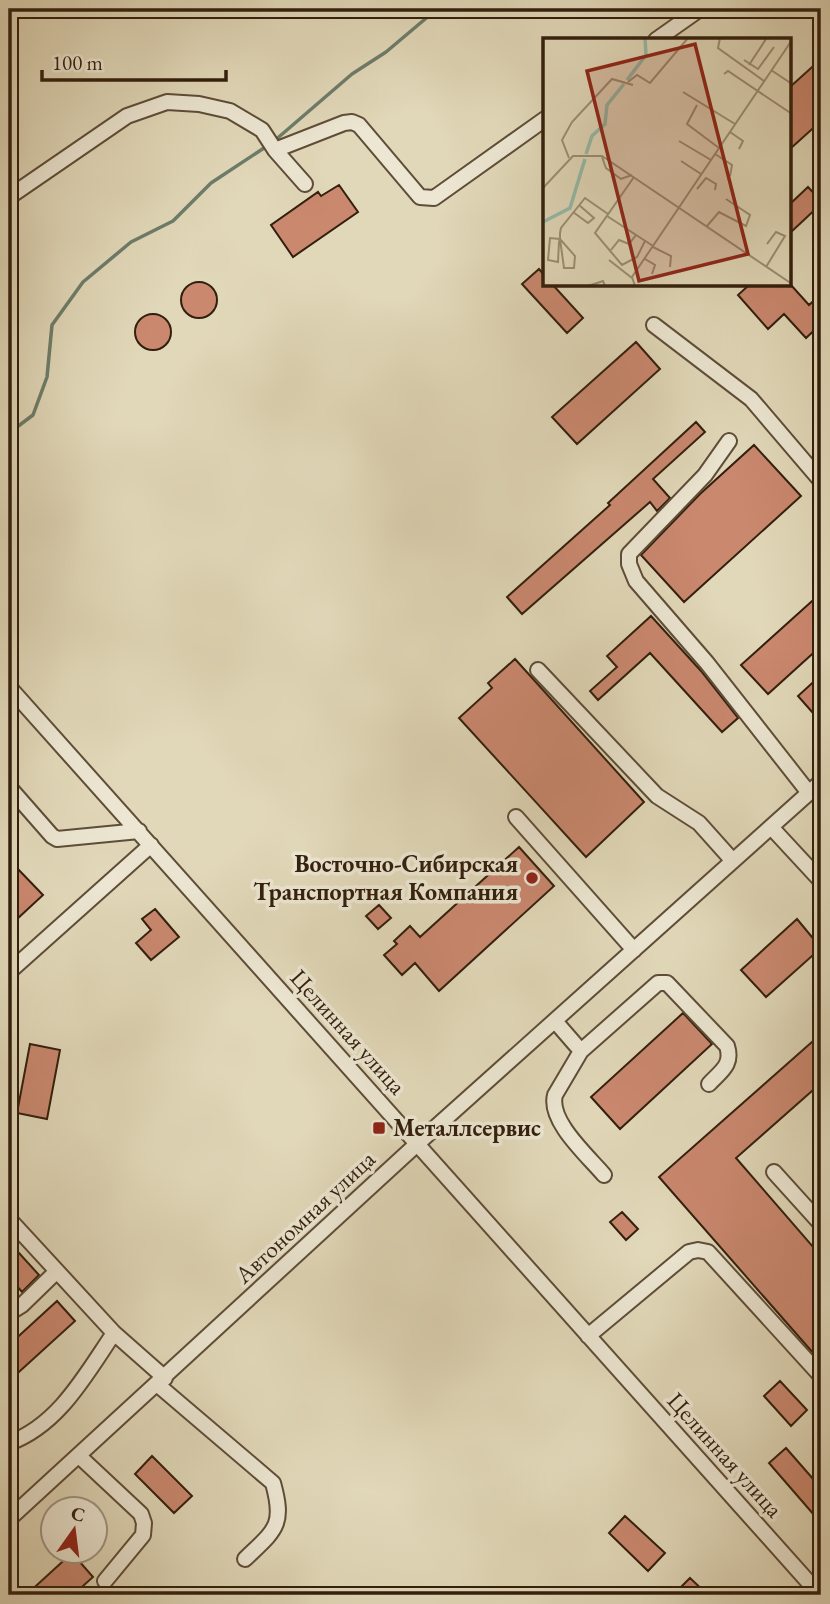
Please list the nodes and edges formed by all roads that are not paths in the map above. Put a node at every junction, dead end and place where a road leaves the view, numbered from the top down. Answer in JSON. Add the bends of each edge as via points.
{"nodes":[{"id":1,"x":700,"y":9,"type":"edge"},
{"id":2,"x":659,"y":38,"type":"edge"},
{"id":3,"x":543,"y":120,"type":"edge"},
{"id":4,"x":275,"y":150,"type":"junction"},
{"id":5,"x":305,"y":184,"type":"dead end"},
{"id":6,"x":9,"y":197,"type":"edge"},
{"id":7,"x":654,"y":325,"type":"dead end"},
{"id":8,"x":729,"y":441,"type":"dead end"},
{"id":9,"x":821,"y":481,"type":"edge"},
{"id":10,"x":538,"y":670,"type":"dead end"},
{"id":11,"x":9,"y":687,"type":"edge"},
{"id":12,"x":821,"y":782,"type":"edge"},
{"id":13,"x":9,"y":786,"type":"edge"},
{"id":14,"x":810,"y":793,"type":"junction"},
{"id":15,"x":516,"y":817,"type":"dead end"},
{"id":16,"x":771,"y":827,"type":"junction"},
{"id":17,"x":139,"y":831,"type":"junction"},
{"id":18,"x":151,"y":845,"type":"junction"},
{"id":19,"x":733,"y":861,"type":"junction"},
{"id":20,"x":821,"y":881,"type":"edge"},
{"id":21,"x":634,"y":950,"type":"junction"},
{"id":22,"x":9,"y":972,"type":"edge"},
{"id":23,"x":555,"y":1021,"type":"junction"},
{"id":24,"x":581,"y":1051,"type":"junction"},
{"id":25,"x":709,"y":1084,"type":"dead end"},
{"id":26,"x":418,"y":1144,"type":"junction"},
{"id":27,"x":774,"y":1172,"type":"dead end"},
{"id":28,"x":604,"y":1175,"type":"dead end"},
{"id":29,"x":9,"y":1219,"type":"edge"},
{"id":30,"x":821,"y":1224,"type":"edge"},
{"id":31,"x":57,"y":1271,"type":"junction"},
{"id":32,"x":9,"y":1313,"type":"edge"},
{"id":33,"x":114,"y":1333,"type":"junction"},
{"id":34,"x":588,"y":1336,"type":"junction"},
{"id":35,"x":821,"y":1376,"type":"edge"},
{"id":36,"x":161,"y":1381,"type":"junction"},
{"id":37,"x":9,"y":1443,"type":"edge"},
{"id":38,"x":79,"y":1456,"type":"junction"},
{"id":39,"x":9,"y":1519,"type":"edge"},
{"id":40,"x":245,"y":1559,"type":"dead end"},
{"id":41,"x":105,"y":1581,"type":"dead end"},
{"id":42,"x":820,"y":1595,"type":"edge"}],
"edges":[{"from":1,"to":2,"type":"street"},
{"from":3,"to":4,"type":"street","via":[[434,198],[420,197],[352,122]]},
{"from":4,"to":5,"type":"street"},
{"from":4,"to":6,"type":"street","via":[[262,130],[230,111],[167,102],[127,116]]},
{"from":7,"to":9,"type":"street","via":[[751,399]]},
{"from":8,"to":14,"type":"street","via":[[705,475],[629,554],[629,564],[636,581]]},
{"from":10,"to":19,"type":"street","via":[[657,796],[699,823]]},
{"from":11,"to":17,"type":"street","name":"Целинная улица"},
{"from":12,"to":14,"type":"street","name":"Автономная улица"},
{"from":13,"to":17,"type":"street","via":[[57,839]]},
{"from":14,"to":16,"type":"street","name":"Автономная улица"},
{"from":15,"to":21,"type":"street"},
{"from":16,"to":19,"type":"street","name":"Автономная улица"},
{"from":16,"to":20,"type":"street"},
{"from":17,"to":18,"type":"street","name":"Целинная улица"},
{"from":18,"to":22,"type":"street"},
{"from":18,"to":26,"type":"street","name":"Целинная улица"},
{"from":19,"to":21,"type":"street","name":"Автономная улица"},
{"from":21,"to":23,"type":"street","name":"Автономная улица"},
{"from":23,"to":24,"type":"street"},
{"from":23,"to":26,"type":"street","name":"Автономная улица"},
{"from":24,"to":25,"type":"street","via":[[658,983],[667,983],[727,1046],[729,1062]]},
{"from":24,"to":28,"type":"street","via":[[553,1103],[566,1132]]},
{"from":26,"to":34,"type":"street","name":"Целинная улица"},
{"from":26,"to":36,"type":"street","name":"Автономная улица"},
{"from":27,"to":30,"type":"street"},
{"from":29,"to":31,"type":"street"},
{"from":31,"to":32,"type":"street"},
{"from":31,"to":33,"type":"street"},
{"from":33,"to":36,"type":"street"},
{"from":33,"to":37,"type":"street","via":[[65,1403],[30,1434]]},
{"from":34,"to":35,"type":"street","via":[[689,1252],[698,1250],[708,1252]]},
{"from":34,"to":42,"type":"street","name":"Целинная улица"},
{"from":36,"to":38,"type":"street","name":"Автономная улица"},
{"from":36,"to":40,"type":"street","via":[[273,1483],[279,1520],[270,1536]]},
{"from":38,"to":39,"type":"street","name":"Автономная улица"},
{"from":38,"to":41,"type":"street","via":[[141,1514],[144,1523],[142,1535]]}]}
